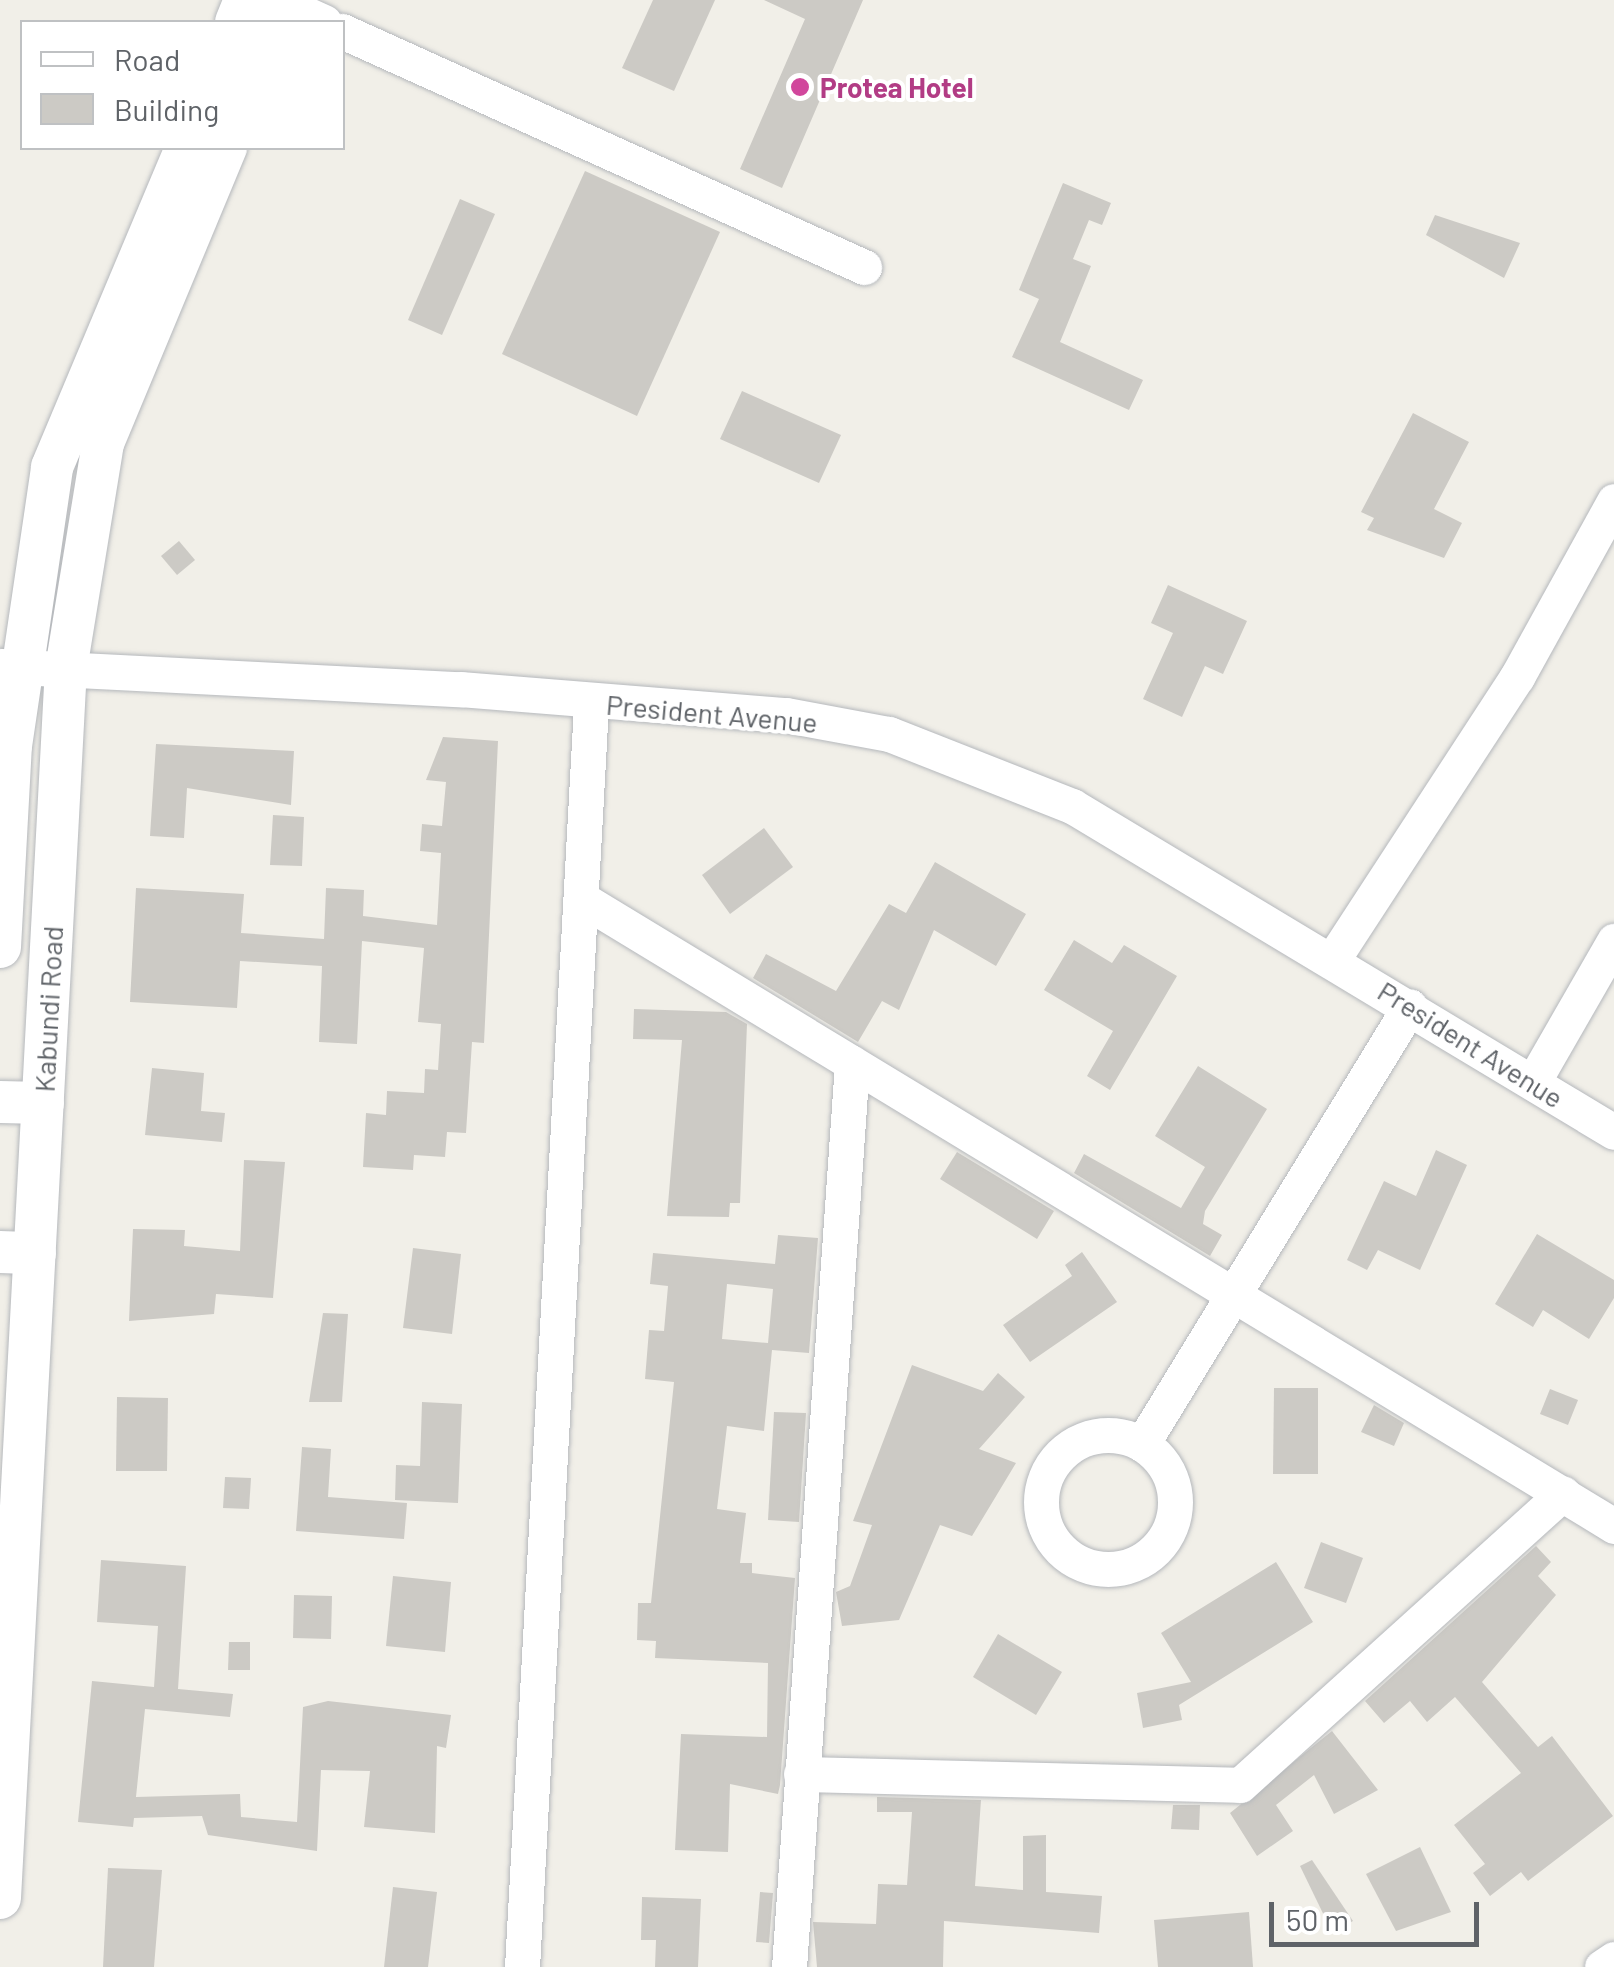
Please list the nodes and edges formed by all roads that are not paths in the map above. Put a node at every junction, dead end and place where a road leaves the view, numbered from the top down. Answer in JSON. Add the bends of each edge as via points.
{"nodes":[{"id":1,"x":274,"y":5,"type":"edge"},
{"id":2,"x":240,"y":20,"type":"edge"},
{"id":3,"x":318,"y":20,"type":"edge"},
{"id":4,"x":345,"y":32,"type":"edge"},
{"id":5,"x":185,"y":150,"type":"edge"},
{"id":6,"x":225,"y":150,"type":"edge"},
{"id":7,"x":864,"y":267,"type":"dead end"},
{"id":8,"x":1614,"y":501,"type":"edge"},
{"id":9,"x":11,"y":666,"type":"edge"},
{"id":10,"x":66,"y":669,"type":"junction"},
{"id":11,"x":591,"y":704,"type":"junction"},
{"id":12,"x":585,"y":901,"type":"junction"},
{"id":13,"x":53,"y":914,"type":"junction"},
{"id":14,"x":1,"y":930,"type":"edge"},
{"id":15,"x":1614,"y":941,"type":"edge"},
{"id":16,"x":1332,"y":959,"type":"junction"},
{"id":17,"x":1410,"y":1006,"type":"junction"},
{"id":18,"x":852,"y":1062,"type":"junction"},
{"id":19,"x":1533,"y":1082,"type":"junction"},
{"id":20,"x":0,"y":1102,"type":"edge"},
{"id":21,"x":43,"y":1103,"type":"junction"},
{"id":22,"x":1614,"y":1132,"type":"edge"},
{"id":23,"x":18,"y":1253,"type":"edge"},
{"id":24,"x":1232,"y":1293,"type":"junction"},
{"id":25,"x":13,"y":1398,"type":"edge"},
{"id":26,"x":1142,"y":1444,"type":"dead end"},
{"id":27,"x":1563,"y":1494,"type":"junction"},
{"id":28,"x":1614,"y":1526,"type":"edge"},
{"id":29,"x":9,"y":1553,"type":"edge"},
{"id":30,"x":6,"y":1691,"type":"edge"},
{"id":31,"x":801,"y":1774,"type":"junction"},
{"id":32,"x":1,"y":1850,"type":"edge"},
{"id":33,"x":0,"y":1898,"type":"edge"},
{"id":34,"x":1614,"y":1960,"type":"edge"},
{"id":35,"x":522,"y":1967,"type":"edge"},
{"id":36,"x":790,"y":1967,"type":"edge"},
{"id":37,"x":1602,"y":1967,"type":"edge"}],
"edges":[{"from":1,"to":2,"type":"street"},
{"from":1,"to":3,"type":"street"},
{"from":4,"to":7,"type":"street"},
{"from":5,"to":9,"type":"street","name":"Kabundi Road","via":[[52,467]]},
{"from":6,"to":10,"type":"street","name":"Kabundi Road","via":[[104,443]]},
{"from":8,"to":16,"type":"street","via":[[1517,677]]},
{"from":9,"to":10,"type":"street","name":"President Avenue"},
{"from":9,"to":14,"type":"street","name":"Kabundi Road"},
{"from":10,"to":11,"type":"street","name":"President Avenue"},
{"from":10,"to":13,"type":"street","name":"Kabundi Road"},
{"from":11,"to":12,"type":"street"},
{"from":11,"to":16,"type":"street","name":"President Avenue","via":[[786,714],[889,734],[989,767]]},
{"from":12,"to":18,"type":"street"},
{"from":12,"to":35,"type":"street"},
{"from":13,"to":14,"type":"street"},
{"from":13,"to":21,"type":"street","name":"Kabundi Road"},
{"from":15,"to":19,"type":"street"},
{"from":16,"to":17,"type":"street","name":"President Avenue"},
{"from":17,"to":19,"type":"street","name":"President Avenue"},
{"from":17,"to":24,"type":"street"},
{"from":18,"to":24,"type":"street"},
{"from":18,"to":31,"type":"street"},
{"from":19,"to":22,"type":"street","name":"President Avenue"},
{"from":20,"to":21,"type":"street"},
{"from":21,"to":23,"type":"street","name":"Kabundi Road"},
{"from":23,"to":25,"type":"street","name":"Kabundi Road"},
{"from":24,"to":26,"type":"street"},
{"from":24,"to":27,"type":"street"},
{"from":25,"to":29,"type":"street","name":"Kabundi Road"},
{"from":27,"to":28,"type":"street"},
{"from":27,"to":31,"type":"street","via":[[1240,1785]]},
{"from":29,"to":30,"type":"street","name":"Kabundi Road"},
{"from":30,"to":32,"type":"street","name":"Kabundi Road"},
{"from":31,"to":36,"type":"street"},
{"from":32,"to":33,"type":"street","name":"Kabundi Road"},
{"from":34,"to":37,"type":"street"}]}
